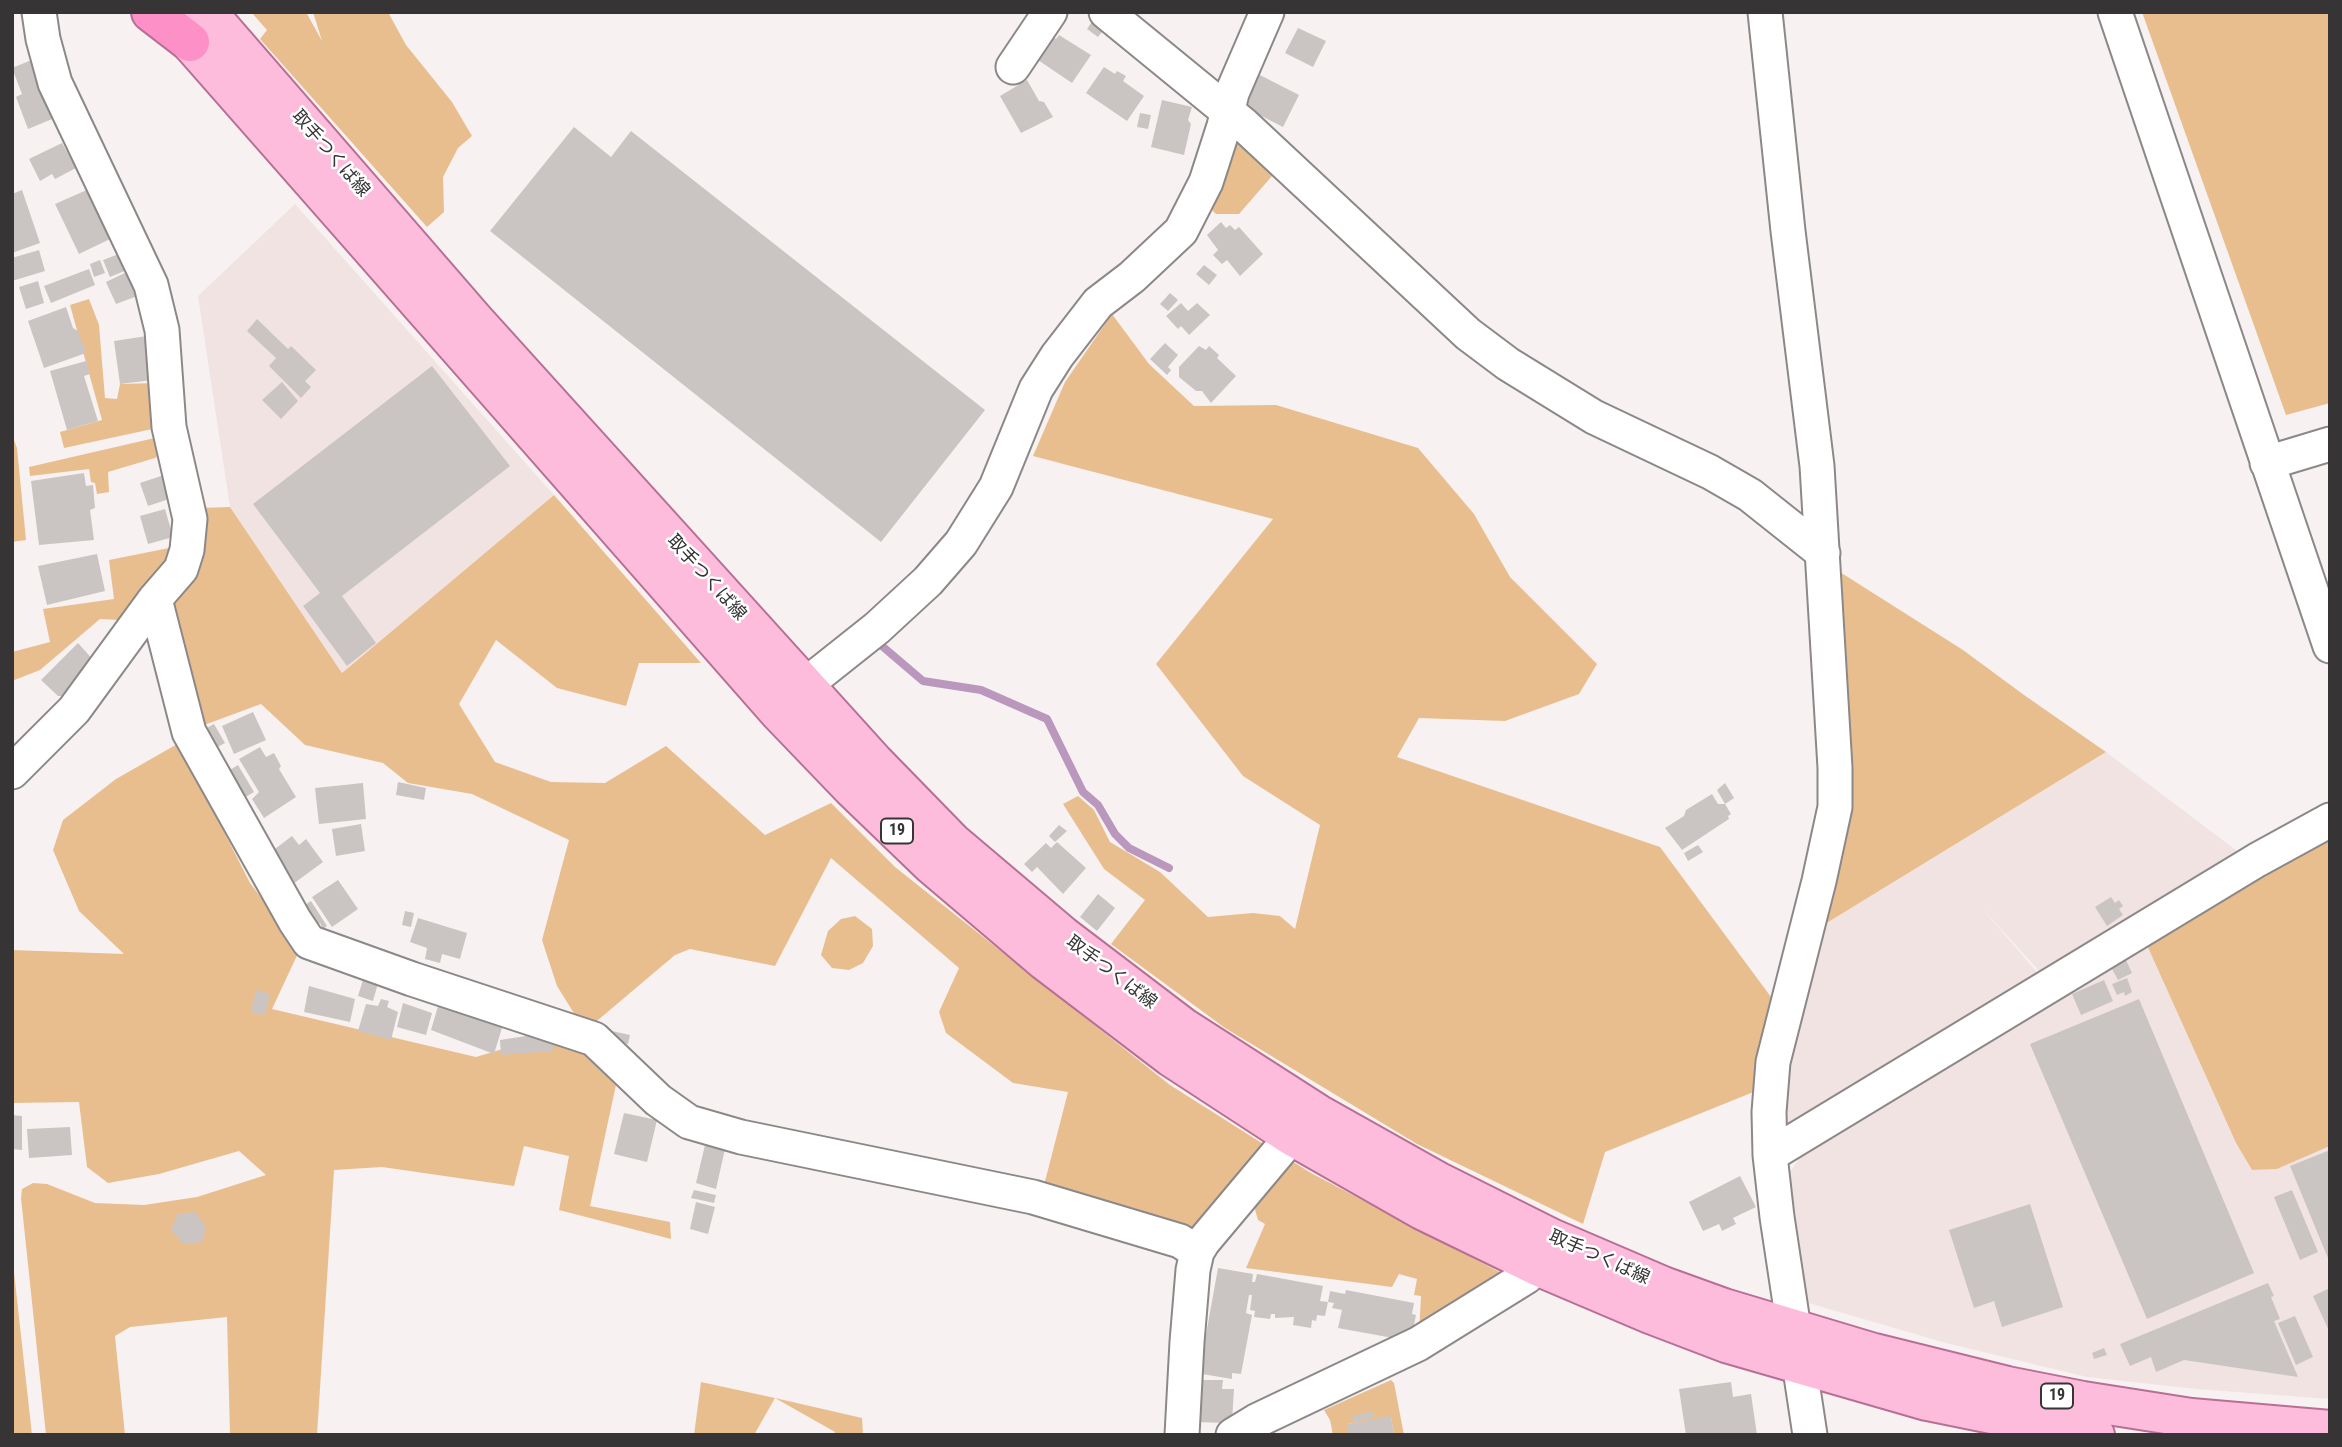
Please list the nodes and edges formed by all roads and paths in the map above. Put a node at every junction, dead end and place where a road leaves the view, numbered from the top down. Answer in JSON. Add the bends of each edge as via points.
{"nodes":[{"id":1,"x":39,"y":12,"type":"edge"},
{"id":2,"x":151,"y":12,"type":"edge"},
{"id":3,"x":164,"y":12,"type":"edge"},
{"id":4,"x":1050,"y":12,"type":"edge"},
{"id":5,"x":1106,"y":12,"type":"edge"},
{"id":6,"x":1267,"y":12,"type":"edge"},
{"id":7,"x":1765,"y":12,"type":"edge"},
{"id":8,"x":2115,"y":12,"type":"edge"},
{"id":9,"x":198,"y":27,"type":"edge"},
{"id":10,"x":1013,"y":67,"type":"dead end"},
{"id":11,"x":1228,"y":110,"type":"junction"},
{"id":12,"x":2330,"y":444,"type":"edge"},
{"id":13,"x":2267,"y":463,"type":"junction"},
{"id":14,"x":1823,"y":553,"type":"junction"},
{"id":15,"x":155,"y":598,"type":"junction"},
{"id":16,"x":2330,"y":646,"type":"edge"},
{"id":17,"x":791,"y":698,"type":"junction"},
{"id":18,"x":12,"y":772,"type":"edge"},
{"id":19,"x":2330,"y":820,"type":"edge"},
{"id":20,"x":1292,"y":1136,"type":"junction"},
{"id":21,"x":1770,"y":1155,"type":"junction"},
{"id":22,"x":1197,"y":1252,"type":"junction"},
{"id":23,"x":1536,"y":1266,"type":"junction"},
{"id":24,"x":1798,"y":1349,"type":"junction"},
{"id":25,"x":1288,"y":1422,"type":"edge"},
{"id":26,"x":2330,"y":1430,"type":"edge"},
{"id":27,"x":1182,"y":1435,"type":"edge"},
{"id":28,"x":1233,"y":1435,"type":"edge"},
{"id":29,"x":1810,"y":1435,"type":"edge"},
{"id":30,"x":2095,"y":1435,"type":"edge"}],
"edges":[{"from":1,"to":15,"type":"street","via":[[55,83],[151,285],[162,330],[169,427],[190,519],[181,569]]},
{"from":2,"to":9,"type":"highway"},
{"from":3,"to":9,"type":"main road","name":"取手つくば線","number":"19"},
{"from":4,"to":10,"type":"street"},
{"from":5,"to":11,"type":"street"},
{"from":6,"to":11,"type":"street"},
{"from":7,"to":14,"type":"street"},
{"from":8,"to":13,"type":"street"},
{"from":9,"to":17,"type":"main road","name":"取手つくば線","number":"19"},
{"from":11,"to":14,"type":"street","via":[[1468,334],[1508,364],[1594,417],[1750,495]]},
{"from":11,"to":17,"type":"street","via":[[1206,182],[1181,232],[1098,303],[1057,356],[1036,389],[996,487],[961,543],[877,628]]},
{"from":12,"to":13,"type":"street"},
{"from":13,"to":16,"type":"street"},
{"from":14,"to":21,"type":"street","via":[[1835,807],[1773,1062]]},
{"from":15,"to":18,"type":"street","via":[[74,710]]},
{"from":15,"to":22,"type":"street","via":[[189,732],[309,942],[594,1040],[658,1100],[689,1122],[741,1138],[1033,1197],[1180,1241]]},
{"from":17,"to":20,"type":"main road","name":"取手つくば線","number":"19","via":[[852,788],[932,865],[1045,961],[1171,1058]]},
{"from":17,"to":24,"type":"main road","name":"取手つくば線","number":"19","via":[[1063,936],[1184,1028],[1318,1114],[1439,1182],[1551,1238]]},
{"from":19,"to":21,"type":"street"},
{"from":20,"to":22,"type":"street"},
{"from":20,"to":23,"type":"main road","name":"取手つくば線","number":"19","via":[[1422,1210]]},
{"from":21,"to":24,"type":"street"},
{"from":22,"to":27,"type":"street"},
{"from":23,"to":24,"type":"main road","name":"取手つくば線","number":"19","via":[[1726,1343]]},
{"from":23,"to":25,"type":"street","via":[[1526,1277]]},
{"from":24,"to":26,"type":"main road","name":"取手つくば線","number":"19","via":[[2191,1418]]},
{"from":24,"to":29,"type":"street"},
{"from":24,"to":30,"type":"main road","name":"取手つくば線","number":"19","via":[[1927,1401]]},
{"from":25,"to":28,"type":"street"}]}
